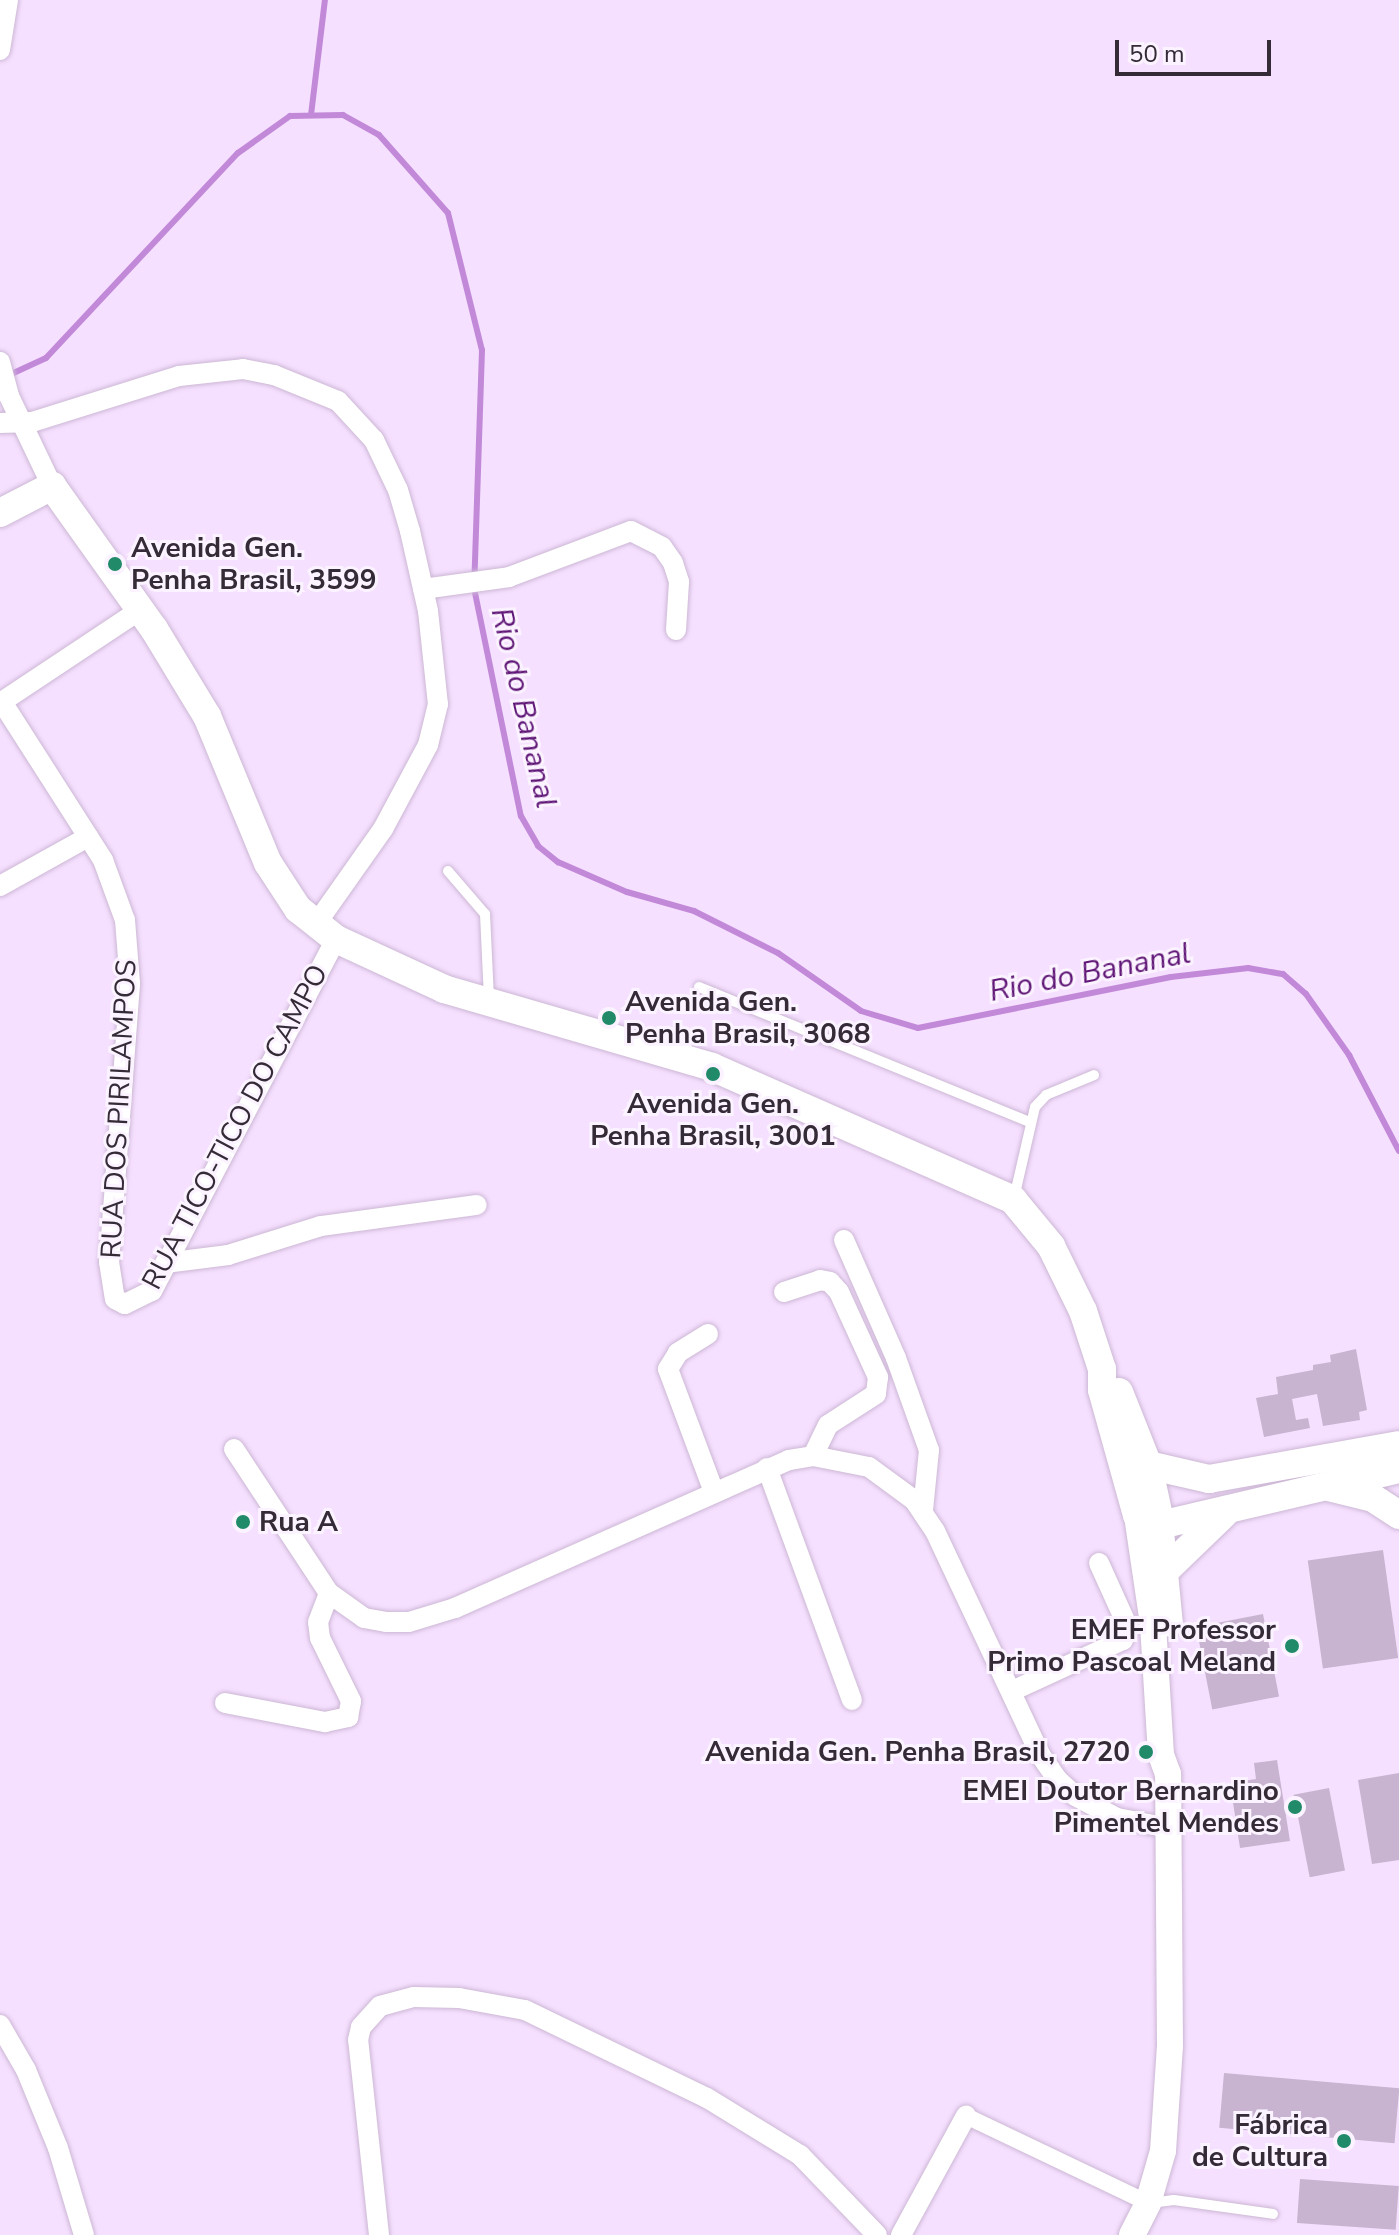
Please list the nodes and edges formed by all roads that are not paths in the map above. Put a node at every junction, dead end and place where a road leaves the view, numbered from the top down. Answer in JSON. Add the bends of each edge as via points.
{"nodes":[{"id":1,"x":8,"y":0,"type":"edge"},
{"id":2,"x":0,"y":32,"type":"edge"},
{"id":3,"x":0,"y":50,"type":"edge"},
{"id":4,"x":0,"y":362,"type":"edge"},
{"id":5,"x":0,"y":423,"type":"edge"},
{"id":6,"x":23,"y":423,"type":"junction"},
{"id":7,"x":52,"y":486,"type":"junction"},
{"id":8,"x":0,"y":513,"type":"edge"},
{"id":9,"x":423,"y":589,"type":"junction"},
{"id":10,"x":140,"y":610,"type":"junction"},
{"id":11,"x":676,"y":630,"type":"dead end"},
{"id":12,"x":1,"y":702,"type":"edge"},
{"id":13,"x":88,"y":837,"type":"junction"},
{"id":14,"x":448,"y":871,"type":"dead end"},
{"id":15,"x":0,"y":886,"type":"edge"},
{"id":16,"x":326,"y":932,"type":"junction"},
{"id":17,"x":699,"y":987,"type":"dead end"},
{"id":18,"x":489,"y":1004,"type":"junction"},
{"id":19,"x":1094,"y":1075,"type":"dead end"},
{"id":20,"x":1029,"y":1122,"type":"junction"},
{"id":21,"x":1013,"y":1200,"type":"junction"},
{"id":22,"x":477,"y":1205,"type":"dead end"},
{"id":23,"x":844,"y":1240,"type":"dead end"},
{"id":24,"x":165,"y":1263,"type":"junction"},
{"id":25,"x":784,"y":1292,"type":"dead end"},
{"id":26,"x":125,"y":1304,"type":"joint"},
{"id":27,"x":708,"y":1334,"type":"dead end"},
{"id":28,"x":1102,"y":1369,"type":"junction"},
{"id":29,"x":1136,"y":1433,"type":"junction"},
{"id":30,"x":1399,"y":1445,"type":"edge"},
{"id":31,"x":234,"y":1449,"type":"dead end"},
{"id":32,"x":813,"y":1456,"type":"junction"},
{"id":33,"x":767,"y":1468,"type":"junction"},
{"id":34,"x":1137,"y":1468,"type":"junction"},
{"id":35,"x":1399,"y":1469,"type":"edge"},
{"id":36,"x":1235,"y":1474,"type":"junction"},
{"id":37,"x":1315,"y":1488,"type":"junction"},
{"id":38,"x":714,"y":1492,"type":"junction"},
{"id":39,"x":1235,"y":1504,"type":"junction"},
{"id":40,"x":923,"y":1510,"type":"junction"},
{"id":41,"x":1399,"y":1515,"type":"edge"},
{"id":42,"x":1148,"y":1518,"type":"junction"},
{"id":43,"x":1099,"y":1563,"type":"dead end"},
{"id":44,"x":1167,"y":1569,"type":"junction"},
{"id":45,"x":329,"y":1593,"type":"junction"},
{"id":46,"x":1012,"y":1691,"type":"junction"},
{"id":47,"x":852,"y":1700,"type":"dead end"},
{"id":48,"x":225,"y":1703,"type":"dead end"},
{"id":49,"x":1168,"y":1774,"type":"junction"},
{"id":50,"x":1169,"y":1828,"type":"junction"},
{"id":51,"x":0,"y":2025,"type":"edge"},
{"id":52,"x":966,"y":2116,"type":"joint"},
{"id":53,"x":1148,"y":2203,"type":"junction"},
{"id":54,"x":1273,"y":2214,"type":"dead end"},
{"id":55,"x":84,"y":2235,"type":"edge"},
{"id":56,"x":379,"y":2235,"type":"edge"},
{"id":57,"x":877,"y":2235,"type":"edge"},
{"id":58,"x":901,"y":2235,"type":"edge"},
{"id":59,"x":1132,"y":2235,"type":"edge"}],
"edges":[{"from":1,"to":2,"type":"street"},
{"from":2,"to":3,"type":"street"},
{"from":4,"to":6,"type":"street"},
{"from":5,"to":6,"type":"street","name":"RUA TICO-TICO DO CAMPO"},
{"from":6,"to":7,"type":"street"},
{"from":6,"to":9,"type":"street","name":"RUA TICO-TICO DO CAMPO","via":[[211,370],[243,369],[310,388],[338,401],[374,440],[398,490]]},
{"from":7,"to":8,"type":"main road"},
{"from":7,"to":10,"type":"main road"},
{"from":9,"to":11,"type":"street","via":[[509,577],[613,534],[647,535],[662,547],[679,582]]},
{"from":9,"to":16,"type":"street","name":"RUA TICO-TICO DO CAMPO","via":[[438,681],[435,724]]},
{"from":10,"to":12,"type":"street"},
{"from":10,"to":16,"type":"main road","via":[[207,716],[268,863],[298,909]]},
{"from":12,"to":13,"type":"street","name":"RUA DOS PIRILAMPOS"},
{"from":13,"to":15,"type":"street"},
{"from":13,"to":26,"type":"street","name":"RUA DOS PIRILAMPOS","via":[[121,900],[128,944],[125,1080],[109,1262],[110,1286]]},
{"from":14,"to":18,"type":"lane","via":[[485,914]]},
{"from":16,"to":18,"type":"main road","via":[[398,971]]},
{"from":16,"to":24,"type":"street","name":"RUA TICO-TICO DO CAMPO"},
{"from":17,"to":20,"type":"lane"},
{"from":18,"to":21,"type":"main road","via":[[607,1032],[712,1067]]},
{"from":19,"to":20,"type":"lane","via":[[1046,1095]]},
{"from":20,"to":21,"type":"lane"},
{"from":21,"to":28,"type":"main road","via":[[1065,1271]]},
{"from":22,"to":24,"type":"street","via":[[321,1226],[228,1255]]},
{"from":23,"to":40,"type":"street","via":[[929,1450]]},
{"from":24,"to":26,"type":"street","name":"RUA TICO-TICO DO CAMPO","via":[[152,1291]]},
{"from":25,"to":32,"type":"street","via":[[820,1280],[830,1282],[878,1377],[876,1394],[828,1425]]},
{"from":27,"to":38,"type":"street","via":[[678,1353],[668,1369]]},
{"from":28,"to":29,"type":"main road","via":[[1117,1385]]},
{"from":28,"to":34,"type":"main road","via":[[1102,1390]]},
{"from":29,"to":34,"type":"main road"},
{"from":29,"to":36,"type":"main road","via":[[1174,1457]]},
{"from":30,"to":36,"type":"main road"},
{"from":31,"to":45,"type":"street"},
{"from":32,"to":33,"type":"street"},
{"from":32,"to":40,"type":"street","via":[[869,1467]]},
{"from":33,"to":38,"type":"street"},
{"from":33,"to":47,"type":"street"},
{"from":34,"to":36,"type":"main road","via":[[1209,1479]]},
{"from":34,"to":42,"type":"main road"},
{"from":35,"to":37,"type":"main road"},
{"from":37,"to":39,"type":"main road"},
{"from":37,"to":41,"type":"main road","via":[[1354,1492]]},
{"from":38,"to":45,"type":"street","via":[[430,1617],[409,1622],[364,1618]]},
{"from":39,"to":42,"type":"main road","via":[[1182,1521]]},
{"from":39,"to":44,"type":"main road","via":[[1190,1541]]},
{"from":40,"to":46,"type":"street"},
{"from":42,"to":44,"type":"street"},
{"from":42,"to":49,"type":"street","via":[[1161,1755]]},
{"from":43,"to":46,"type":"street","via":[[1127,1625],[1123,1640]]},
{"from":44,"to":49,"type":"street","via":[[1175,1756]]},
{"from":45,"to":48,"type":"street","via":[[318,1622],[320,1638],[351,1701],[348,1717],[325,1722]]},
{"from":46,"to":50,"type":"street","via":[[1041,1756],[1075,1796],[1117,1818]]},
{"from":49,"to":50,"type":"street"},
{"from":50,"to":53,"type":"street","via":[[1169,2105]]},
{"from":51,"to":55,"type":"street","via":[[26,2070],[58,2148]]},
{"from":52,"to":53,"type":"street"},
{"from":52,"to":58,"type":"street"},
{"from":53,"to":54,"type":"lane","via":[[1174,2200]]},
{"from":53,"to":59,"type":"street"},
{"from":56,"to":57,"type":"street","via":[[358,2040],[361,2027],[380,2006],[414,1997],[459,1998],[525,2010],[707,2098],[800,2155],[838,2188]]}]}
